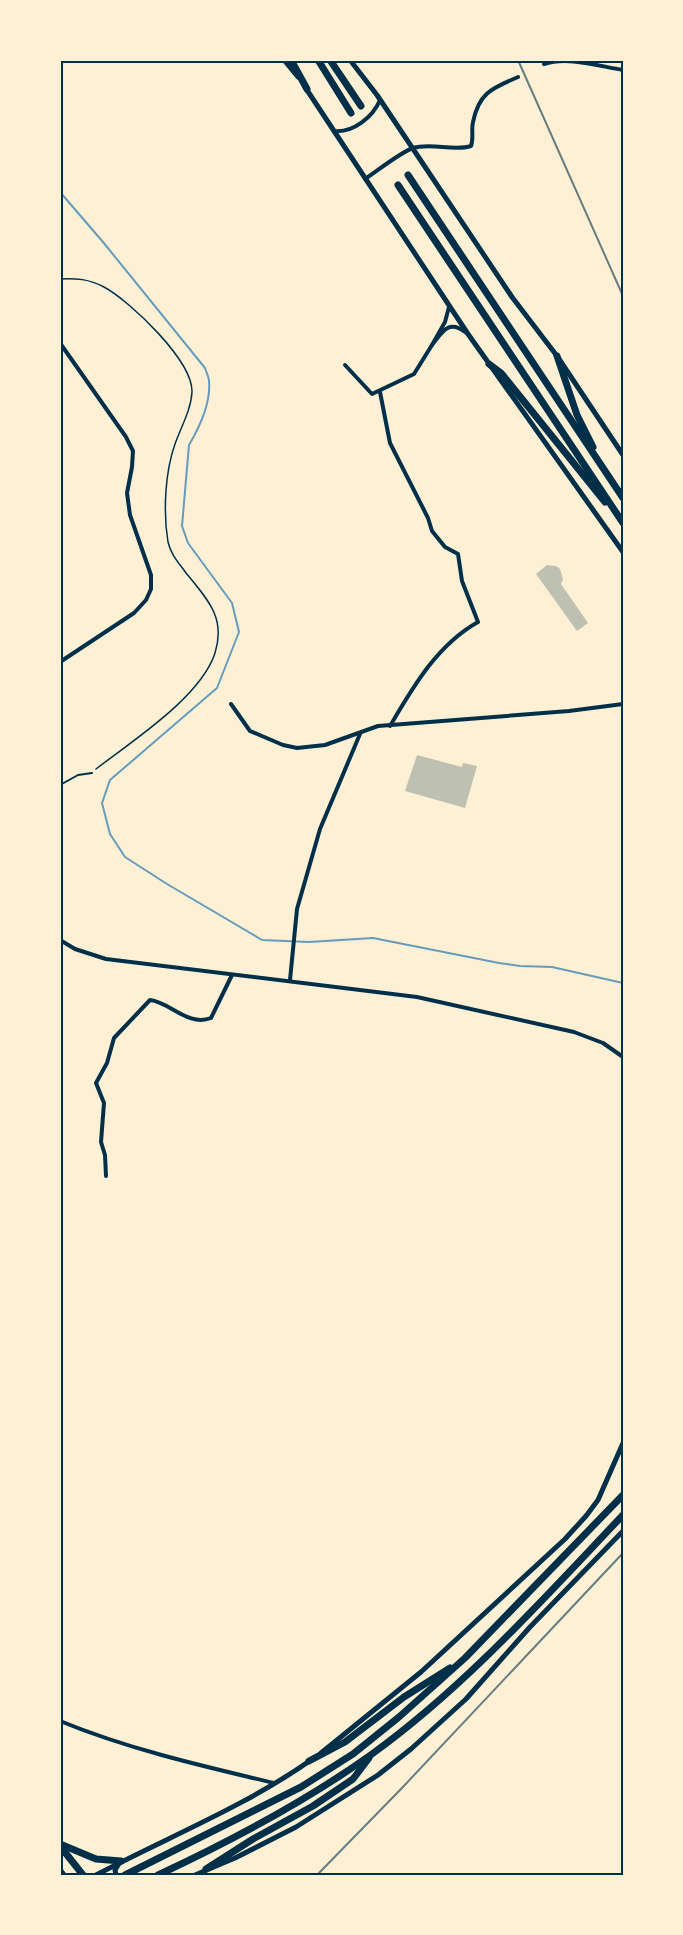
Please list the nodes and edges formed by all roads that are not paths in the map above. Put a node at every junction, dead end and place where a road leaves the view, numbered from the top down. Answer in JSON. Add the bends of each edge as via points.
{"nodes":[{"id":1,"x":284,"y":60,"type":"edge"},
{"id":2,"x":291,"y":60,"type":"edge"},
{"id":3,"x":318,"y":60,"type":"edge"},
{"id":4,"x":330,"y":60,"type":"edge"},
{"id":5,"x":350,"y":60,"type":"edge"},
{"id":6,"x":544,"y":64,"type":"dead end"},
{"id":7,"x":623,"y":70,"type":"edge"},
{"id":8,"x":518,"y":76,"type":"dead end"},
{"id":9,"x":307,"y":89,"type":"junction"},
{"id":10,"x":380,"y":100,"type":"junction"},
{"id":11,"x":361,"y":106,"type":"dead end"},
{"id":12,"x":351,"y":113,"type":"dead end"},
{"id":13,"x":333,"y":131,"type":"junction"},
{"id":14,"x":412,"y":148,"type":"junction"},
{"id":15,"x":408,"y":175,"type":"dead end"},
{"id":16,"x":364,"y":179,"type":"junction"},
{"id":17,"x":398,"y":184,"type":"dead end"},
{"id":18,"x":450,"y":306,"type":"junction"},
{"id":19,"x":468,"y":334,"type":"junction"},
{"id":20,"x":60,"y":343,"type":"edge"},
{"id":21,"x":432,"y":345,"type":"junction"},
{"id":22,"x":557,"y":356,"type":"junction"},
{"id":23,"x":489,"y":364,"type":"junction"},
{"id":24,"x":345,"y":365,"type":"dead end"},
{"id":25,"x":380,"y":392,"type":"junction"},
{"id":26,"x":623,"y":455,"type":"edge"},
{"id":27,"x":606,"y":473,"type":"junction"},
{"id":28,"x":623,"y":498,"type":"edge"},
{"id":29,"x":623,"y":524,"type":"edge"},
{"id":30,"x":623,"y":552,"type":"edge"},
{"id":31,"x":60,"y":662,"type":"edge"},
{"id":32,"x":231,"y":704,"type":"dead end"},
{"id":33,"x":623,"y":704,"type":"edge"},
{"id":34,"x":390,"y":726,"type":"junction"},
{"id":35,"x":360,"y":734,"type":"junction"},
{"id":36,"x":92,"y":773,"type":"road end"},
{"id":37,"x":60,"y":785,"type":"edge"},
{"id":38,"x":60,"y":940,"type":"edge"},
{"id":39,"x":232,"y":975,"type":"junction"},
{"id":40,"x":290,"y":981,"type":"junction"},
{"id":41,"x":623,"y":1058,"type":"edge"},
{"id":42,"x":106,"y":1176,"type":"dead end"},
{"id":43,"x":623,"y":1443,"type":"edge"},
{"id":44,"x":623,"y":1496,"type":"edge"},
{"id":45,"x":623,"y":1515,"type":"edge"},
{"id":46,"x":623,"y":1531,"type":"edge"},
{"id":47,"x":465,"y":1658,"type":"junction"},
{"id":48,"x":60,"y":1721,"type":"edge"},
{"id":49,"x":373,"y":1753,"type":"junction"},
{"id":50,"x":309,"y":1761,"type":"junction"},
{"id":51,"x":275,"y":1784,"type":"junction"},
{"id":52,"x":60,"y":1845,"type":"edge"},
{"id":53,"x":122,"y":1861,"type":"junction"},
{"id":54,"x":206,"y":1869,"type":"junction"},
{"id":55,"x":60,"y":1871,"type":"edge"},
{"id":56,"x":63,"y":1875,"type":"edge"},
{"id":57,"x":83,"y":1875,"type":"edge"},
{"id":58,"x":96,"y":1875,"type":"edge"},
{"id":59,"x":116,"y":1875,"type":"edge"},
{"id":60,"x":125,"y":1875,"type":"edge"},
{"id":61,"x":158,"y":1875,"type":"edge"},
{"id":62,"x":195,"y":1875,"type":"edge"}],
"edges":[{"from":1,"to":9,"type":"street"},
{"from":2,"to":9,"type":"main road"},
{"from":3,"to":12,"type":"main road"},
{"from":4,"to":11,"type":"main road"},
{"from":5,"to":10,"type":"street"},
{"from":6,"to":7,"type":"street","via":[[578,62]]},
{"from":8,"to":14,"type":"street","via":[[487,92],[472,125],[471,146]]},
{"from":9,"to":13,"type":"street"},
{"from":10,"to":13,"type":"street","via":[[373,114],[352,128]]},
{"from":10,"to":14,"type":"street"},
{"from":13,"to":16,"type":"street"},
{"from":14,"to":16,"type":"street"},
{"from":14,"to":22,"type":"street","via":[[512,297]]},
{"from":15,"to":27,"type":"main road"},
{"from":16,"to":18,"type":"street"},
{"from":17,"to":29,"type":"main road"},
{"from":18,"to":19,"type":"street"},
{"from":18,"to":21,"type":"street"},
{"from":19,"to":21,"type":"street","via":[[452,326]]},
{"from":19,"to":23,"type":"street"},
{"from":20,"to":31,"type":"street","via":[[132,451],[130,515],[151,575],[151,589],[134,613]]},
{"from":21,"to":25,"type":"street","via":[[414,374]]},
{"from":22,"to":26,"type":"street"},
{"from":22,"to":27,"type":"main road","via":[[577,415]]},
{"from":23,"to":29,"type":"main road","via":[[501,373]]},
{"from":23,"to":30,"type":"street"},
{"from":24,"to":25,"type":"street","via":[[372,394]]},
{"from":25,"to":34,"type":"street","via":[[390,443],[432,531],[439,542],[458,554],[462,581],[478,622],[463,630],[434,659]]},
{"from":27,"to":28,"type":"main road"},
{"from":32,"to":35,"type":"street","via":[[250,731],[283,745],[325,745]]},
{"from":33,"to":34,"type":"street"},
{"from":34,"to":35,"type":"street","via":[[366,729]]},
{"from":35,"to":40,"type":"street","via":[[320,829],[297,909]]},
{"from":36,"to":37,"type":"lane","via":[[78,775]]},
{"from":38,"to":39,"type":"street","via":[[106,959]]},
{"from":39,"to":40,"type":"street"},
{"from":39,"to":42,"type":"street","via":[[211,1018],[203,1021],[150,1000],[114,1038],[96,1083],[104,1103],[101,1142]]},
{"from":40,"to":41,"type":"street","via":[[417,997],[574,1032],[603,1043]]},
{"from":43,"to":50,"type":"street","via":[[598,1500],[565,1539],[421,1672]]},
{"from":44,"to":47,"type":"main road"},
{"from":45,"to":49,"type":"main road","via":[[466,1676]]},
{"from":46,"to":54,"type":"street","via":[[466,1699],[411,1749],[296,1827]]},
{"from":47,"to":50,"type":"main road","via":[[404,1697],[345,1742]]},
{"from":47,"to":60,"type":"main road","via":[[353,1754],[310,1782]]},
{"from":48,"to":51,"type":"street","via":[[202,1766]]},
{"from":49,"to":54,"type":"main road","via":[[353,1779]]},
{"from":49,"to":61,"type":"main road","via":[[300,1802]]},
{"from":50,"to":51,"type":"street"},
{"from":51,"to":53,"type":"street"},
{"from":52,"to":53,"type":"main road","via":[[96,1859]]},
{"from":52,"to":57,"type":"main road"},
{"from":53,"to":58,"type":"street"},
{"from":53,"to":59,"type":"street","via":[[115,1869]]},
{"from":54,"to":62,"type":"street"},
{"from":55,"to":56,"type":"main road"}]}
